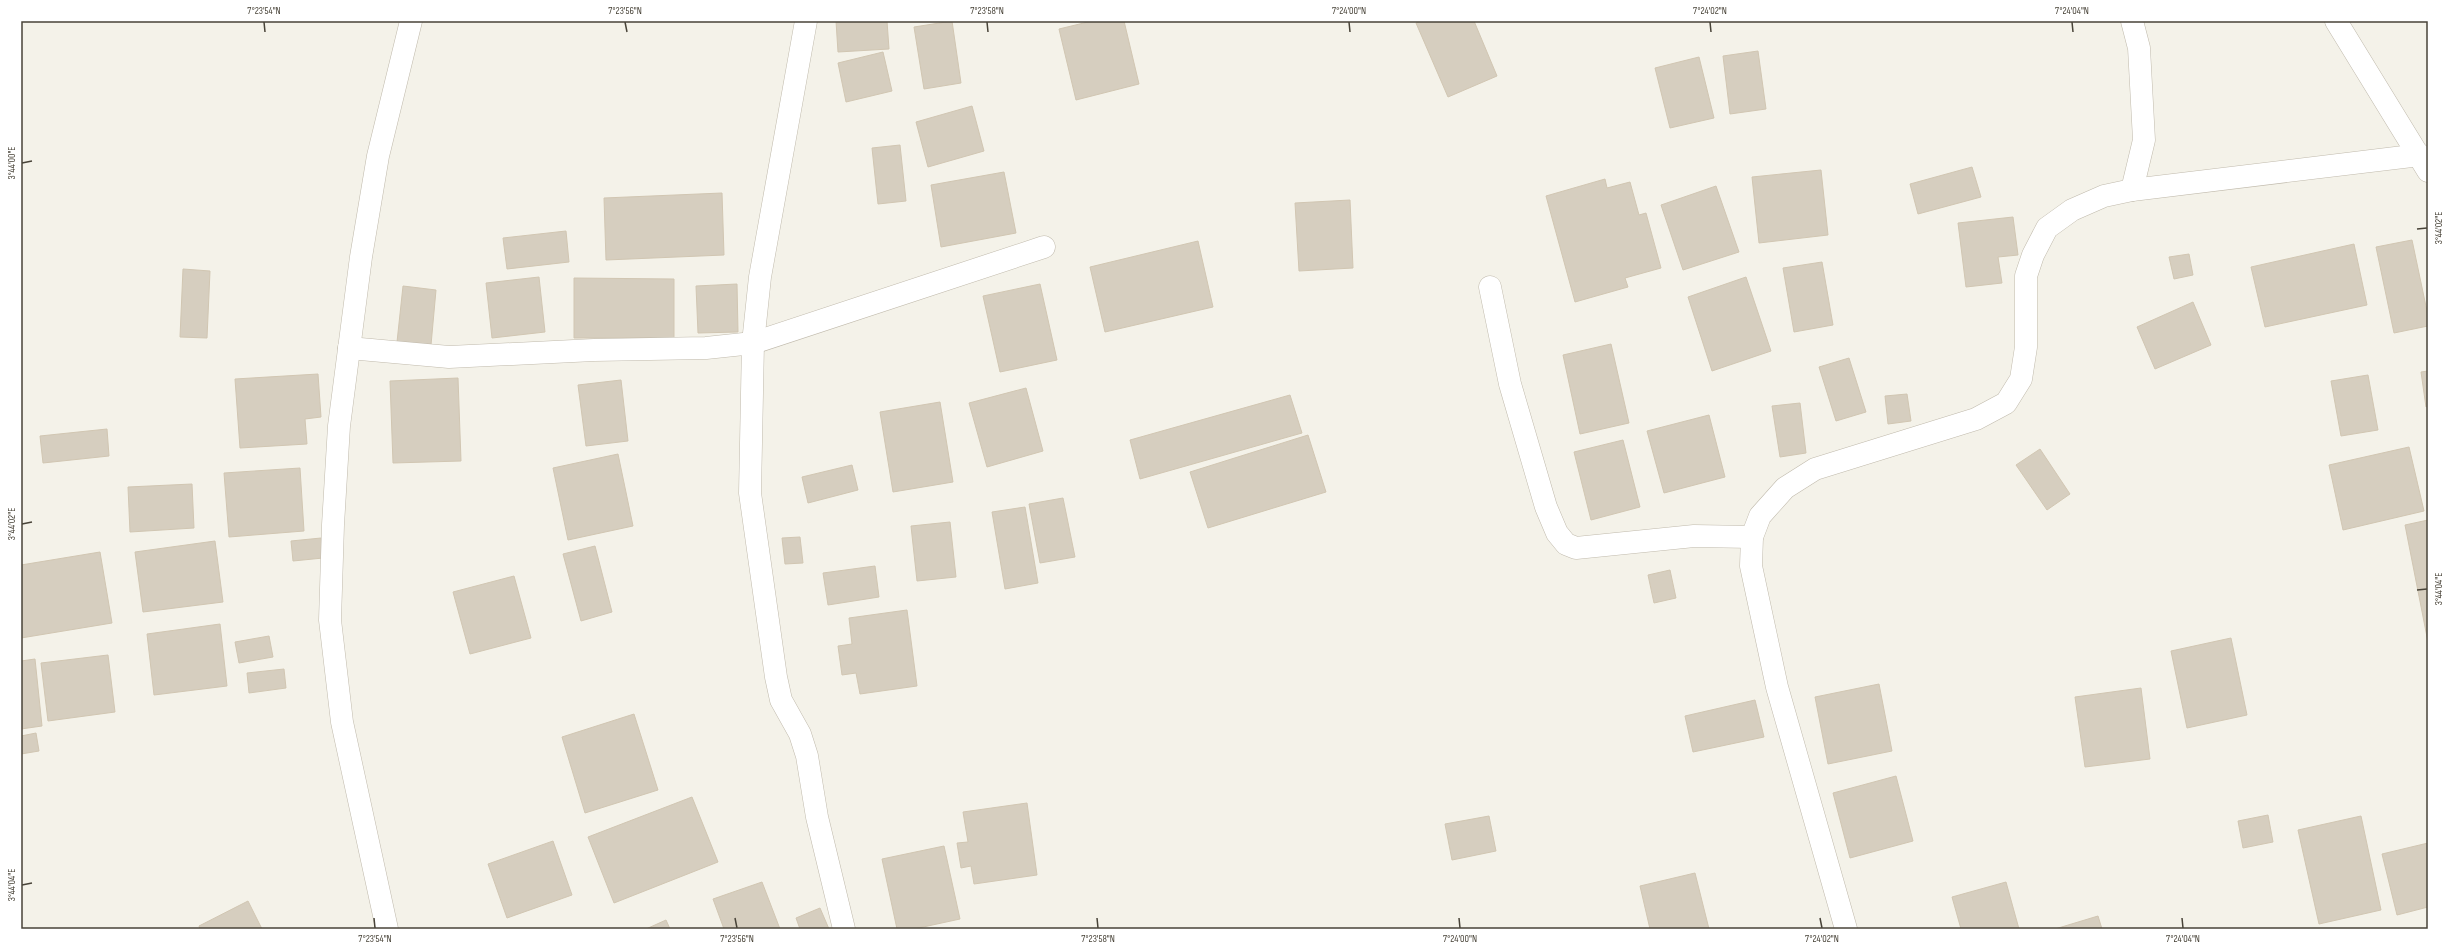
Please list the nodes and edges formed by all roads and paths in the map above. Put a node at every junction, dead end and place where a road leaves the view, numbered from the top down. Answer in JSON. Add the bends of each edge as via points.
{"nodes":[{"id":1,"x":411,"y":21,"type":"edge"},
{"id":2,"x":806,"y":21,"type":"edge"},
{"id":3,"x":2132,"y":21,"type":"edge"},
{"id":4,"x":2336,"y":21,"type":"edge"},
{"id":5,"x":2424,"y":163,"type":"edge"},
{"id":6,"x":2132,"y":190,"type":"junction"},
{"id":7,"x":1044,"y":247,"type":"dead end"},
{"id":8,"x":1490,"y":287,"type":"dead end"},
{"id":9,"x":753,"y":343,"type":"junction"},
{"id":10,"x":348,"y":348,"type":"junction"},
{"id":11,"x":1752,"y":537,"type":"junction"},
{"id":12,"x":387,"y":929,"type":"edge"},
{"id":13,"x":844,"y":929,"type":"edge"},
{"id":14,"x":1846,"y":929,"type":"edge"}],
"edges":[{"from":1,"to":10,"type":"street","via":[[378,156]]},
{"from":2,"to":9,"type":"street","via":[[760,277]]},
{"from":3,"to":6,"type":"street","via":[[2139,48],[2144,140]]},
{"from":4,"to":5,"type":"street"},
{"from":5,"to":6,"type":"street"},
{"from":6,"to":11,"type":"street","via":[[2104,196],[2072,210],[2047,228],[2033,255],[2026,276],[2026,347],[2021,380],[2006,404],[1976,420],[1815,468],[1785,488],[1760,516]]},
{"from":7,"to":9,"type":"street"},
{"from":8,"to":11,"type":"street","via":[[1514,398],[1546,507],[1557,533],[1566,544],[1576,548],[1694,536]]},
{"from":9,"to":10,"type":"street","via":[[706,348],[449,357]]},
{"from":9,"to":13,"type":"street","via":[[750,493],[776,677],[781,700],[800,734],[807,756],[817,817]]},
{"from":10,"to":12,"type":"street","via":[[339,426],[330,620],[342,722]]},
{"from":11,"to":14,"type":"street","via":[[1751,566],[1777,687]]}]}
